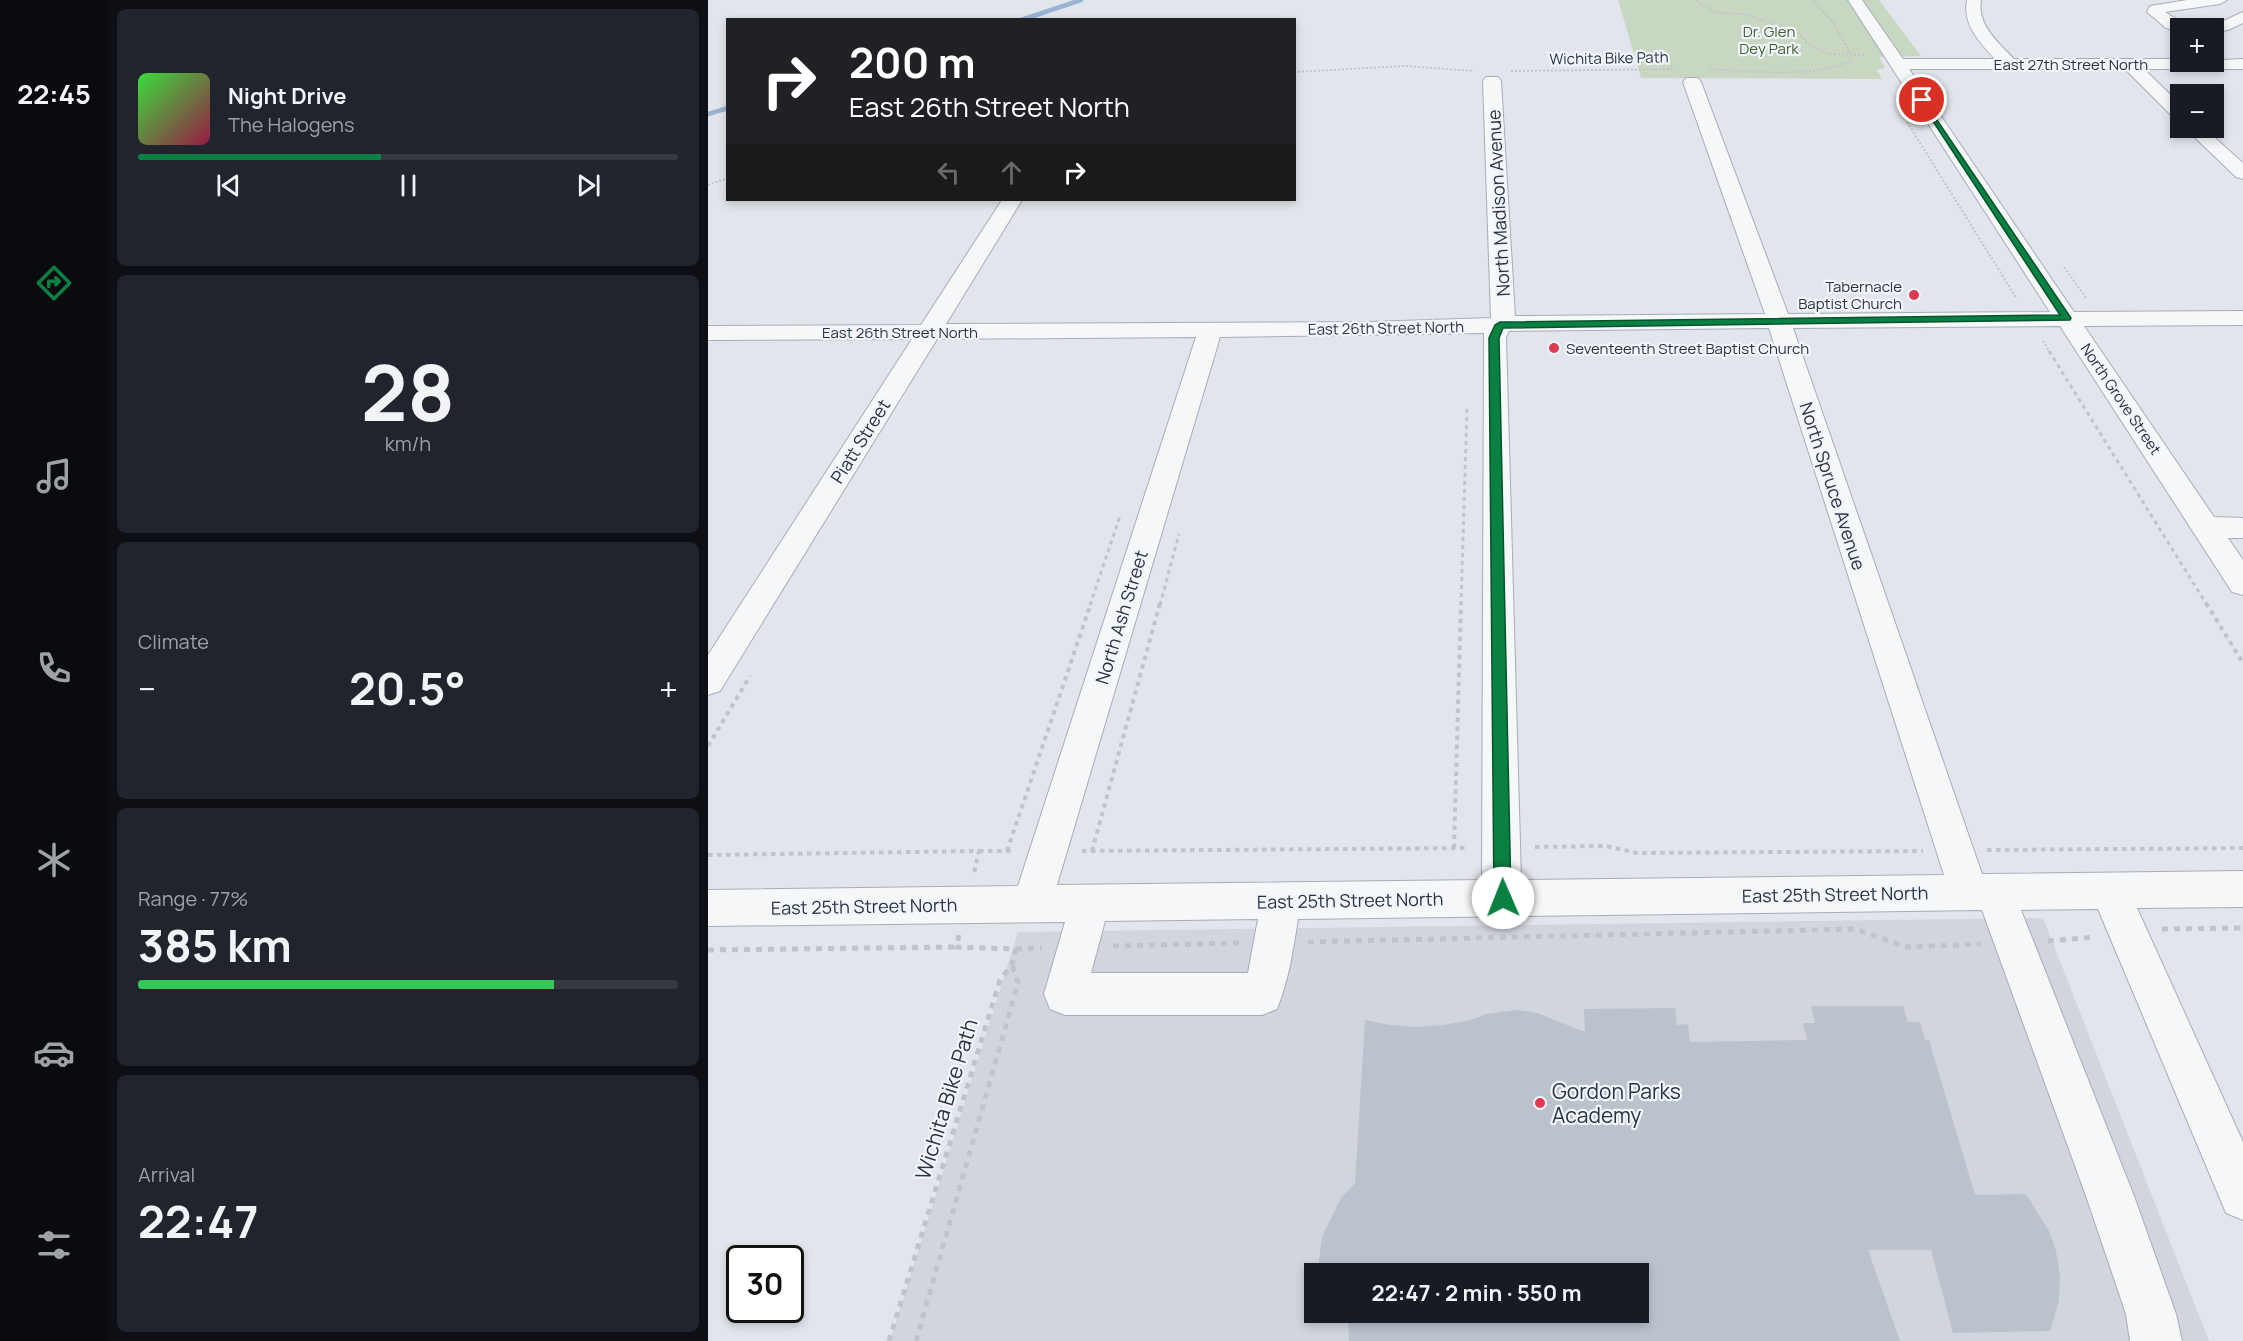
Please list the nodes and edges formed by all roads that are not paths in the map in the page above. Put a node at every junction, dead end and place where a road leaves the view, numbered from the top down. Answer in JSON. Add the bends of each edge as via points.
{"nodes":[{"id":1,"x":1855,"y":0,"type":"edge"},
{"id":2,"x":1974,"y":0,"type":"edge"},
{"id":3,"x":2220,"y":0,"type":"edge"},
{"id":4,"x":2243,"y":17,"type":"edge"},
{"id":5,"x":2170,"y":23,"type":"edge"},
{"id":6,"x":2224,"y":26,"type":"edge"},
{"id":7,"x":1899,"y":64,"type":"junction"},
{"id":8,"x":2009,"y":64,"type":"junction"},
{"id":9,"x":2129,"y":64,"type":"junction"},
{"id":10,"x":2243,"y":64,"type":"edge"},
{"id":11,"x":1691,"y":73,"type":"road end"},
{"id":12,"x":1492,"y":75,"type":"road end"},
{"id":13,"x":2170,"y":104,"type":"edge"},
{"id":14,"x":2205,"y":138,"type":"edge"},
{"id":15,"x":2243,"y":173,"type":"edge"},
{"id":16,"x":1011,"y":201,"type":"edge"},
{"id":17,"x":2066,"y":318,"type":"junction"},
{"id":18,"x":2243,"y":318,"type":"edge"},
{"id":19,"x":1779,"y":322,"type":"junction"},
{"id":20,"x":1500,"y":325,"type":"junction"},
{"id":21,"x":1210,"y":330,"type":"junction"},
{"id":22,"x":708,"y":333,"type":"edge"},
{"id":23,"x":928,"y":333,"type":"junction"},
{"id":24,"x":2205,"y":527,"type":"junction"},
{"id":25,"x":2243,"y":528,"type":"edge"},
{"id":26,"x":2243,"y":584,"type":"edge"},
{"id":27,"x":708,"y":682,"type":"edge"},
{"id":28,"x":2243,"y":889,"type":"edge"},
{"id":29,"x":2110,"y":891,"type":"junction"},
{"id":30,"x":1982,"y":893,"type":"junction"},
{"id":31,"x":1503,"y":898,"type":"junction"},
{"id":32,"x":1281,"y":900,"type":"junction"},
{"id":33,"x":1090,"y":903,"type":"junction"},
{"id":34,"x":1032,"y":904,"type":"junction"},
{"id":35,"x":708,"y":908,"type":"edge"},
{"id":36,"x":2243,"y":1196,"type":"edge"},
{"id":37,"x":2156,"y":1341,"type":"edge"}],
"edges":[{"from":1,"to":7,"type":"street","name":"North Grove Street"},
{"from":2,"to":8,"type":"street","via":[[1973,17]]},
{"from":3,"to":5,"type":"street","via":[[2156,9]]},
{"from":4,"to":6,"type":"street"},
{"from":7,"to":8,"type":"street","name":"East 27th Street North"},
{"from":7,"to":17,"type":"street","name":"North Grove Street"},
{"from":8,"to":9,"type":"street","name":"East 27th Street North"},
{"from":9,"to":10,"type":"street","name":"East 27th Street North"},
{"from":9,"to":13,"type":"street"},
{"from":11,"to":19,"type":"street","name":"North Spruce Avenue"},
{"from":12,"to":20,"type":"street","name":"North Madison Avenue","via":[[1503,317]]},
{"from":14,"to":15,"type":"street"},
{"from":16,"to":23,"type":"street","name":"Piatt Street"},
{"from":17,"to":18,"type":"street","name":"East 26th Street North"},
{"from":17,"to":19,"type":"street","name":"East 26th Street North"},
{"from":17,"to":24,"type":"street","name":"North Grove Street"},
{"from":19,"to":20,"type":"street","name":"East 26th Street North"},
{"from":19,"to":30,"type":"street","name":"North Spruce Avenue","via":[[1954,850]]},
{"from":20,"to":21,"type":"street","name":"East 26th Street North"},
{"from":20,"to":31,"type":"street","name":"North Madison Avenue","via":[[1494,338]]},
{"from":21,"to":23,"type":"street","name":"East 26th Street North"},
{"from":21,"to":34,"type":"street","name":"North Ash Street"},
{"from":22,"to":23,"type":"street","name":"East 26th Street North"},
{"from":23,"to":27,"type":"street","name":"Piatt Street"},
{"from":24,"to":25,"type":"street"},
{"from":24,"to":26,"type":"street","name":"North Grove Street"},
{"from":28,"to":29,"type":"street","name":"East 25th Street North"},
{"from":29,"to":30,"type":"street","name":"East 25th Street North"},
{"from":29,"to":36,"type":"street"},
{"from":30,"to":31,"type":"street","name":"East 25th Street North"},
{"from":30,"to":37,"type":"street","name":"North Spruce Avenue","via":[[2013,943],[2110,1196],[2151,1314]]},
{"from":31,"to":32,"type":"street","name":"East 25th Street North"},
{"from":32,"to":33,"type":"street","name":"East 25th Street North"},
{"from":32,"to":33,"type":"street","via":[[1262,994],[1065,994]]},
{"from":33,"to":34,"type":"street","name":"East 25th Street North"},
{"from":34,"to":35,"type":"street","name":"East 25th Street North"}]}
